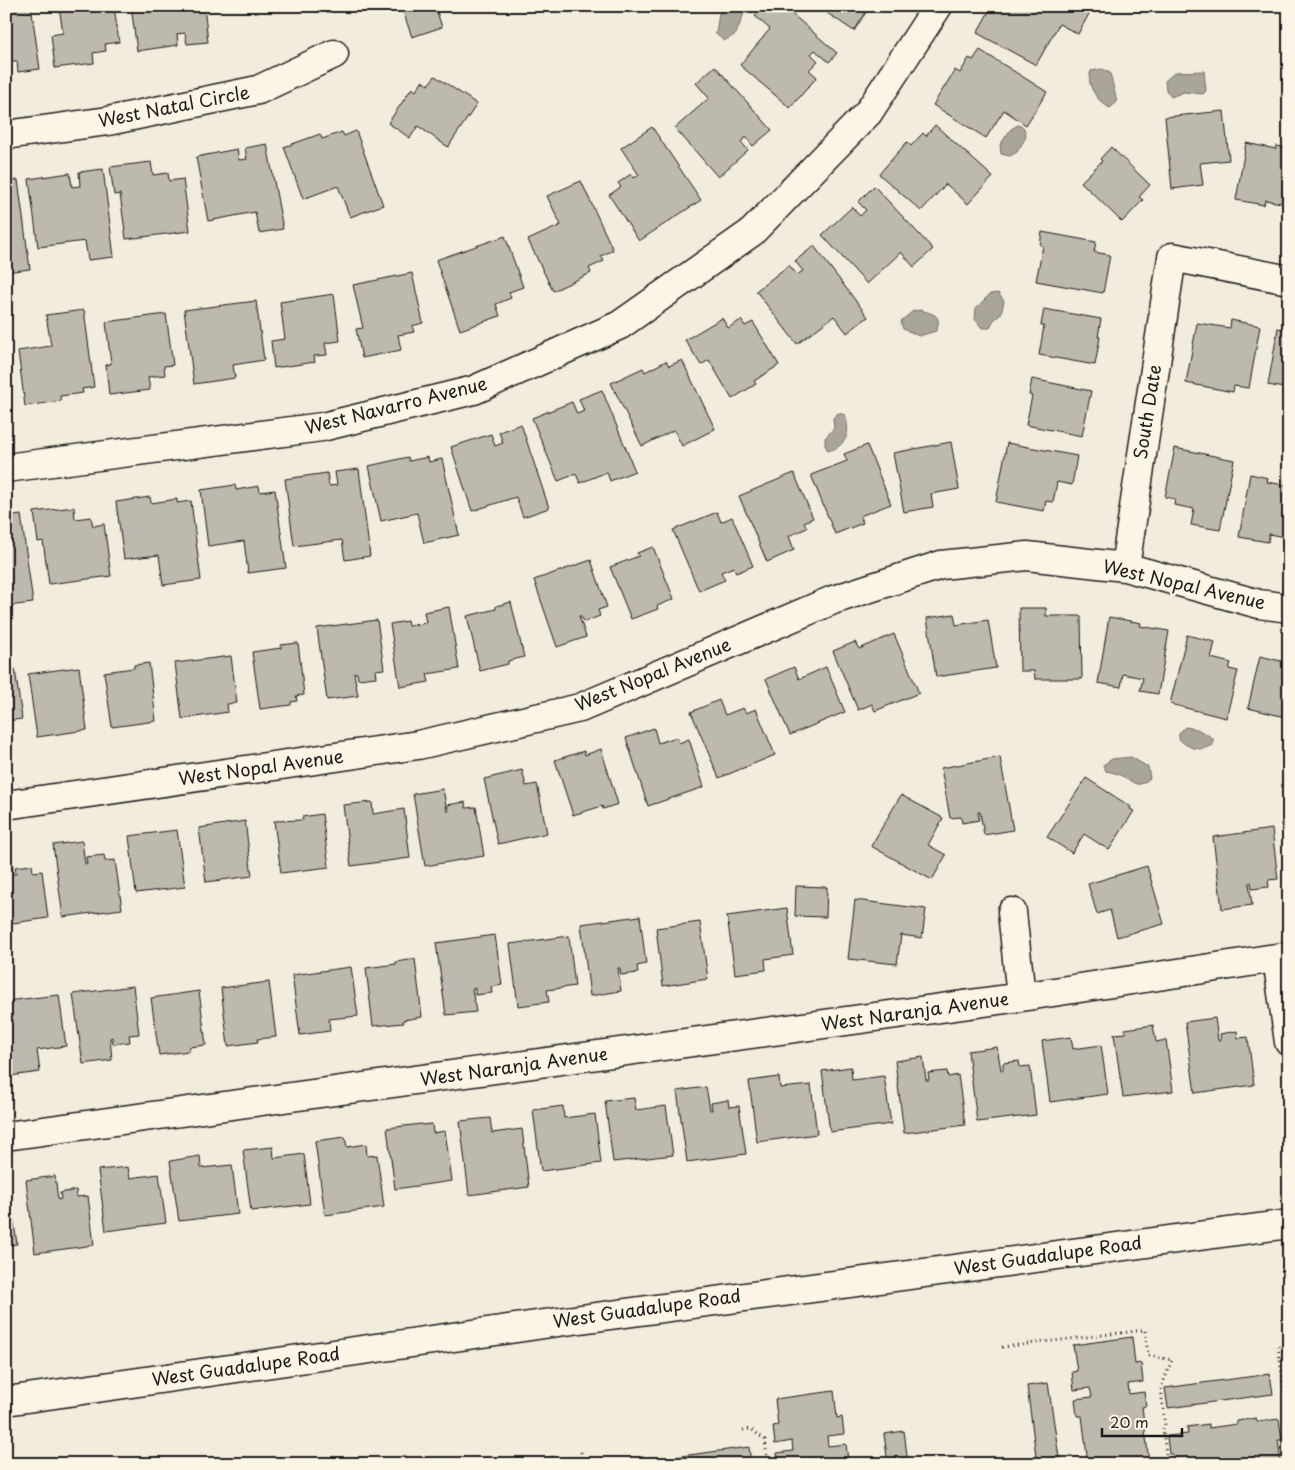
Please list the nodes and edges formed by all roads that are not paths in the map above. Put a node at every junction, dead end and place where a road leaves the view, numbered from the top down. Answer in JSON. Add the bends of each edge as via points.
{"nodes":[{"id":1,"x":938,"y":6,"type":"edge"},
{"id":2,"x":334,"y":54,"type":"dead end"},
{"id":3,"x":6,"y":135,"type":"edge"},
{"id":4,"x":1289,"y":280,"type":"edge"},
{"id":5,"x":6,"y":468,"type":"edge"},
{"id":6,"x":1125,"y":567,"type":"junction"},
{"id":7,"x":1289,"y":608,"type":"edge"},
{"id":8,"x":6,"y":805,"type":"edge"},
{"id":9,"x":1012,"y":912,"type":"dead end"},
{"id":10,"x":1283,"y":957,"type":"edge"},
{"id":11,"x":1021,"y":997,"type":"junction"},
{"id":12,"x":1289,"y":1042,"type":"edge"},
{"id":13,"x":6,"y":1136,"type":"edge"},
{"id":14,"x":1289,"y":1224,"type":"edge"},
{"id":15,"x":6,"y":1401,"type":"edge"}],
"edges":[{"from":1,"to":5,"type":"street","name":"West Navarro Avenue","via":[[868,113],[752,232],[620,325],[474,390],[322,427]]},
{"from":2,"to":3,"type":"street","name":"West Natal Circle","via":[[258,90],[108,121]]},
{"from":4,"to":6,"type":"street","name":"South Date","via":[[1172,257]]},
{"from":6,"to":7,"type":"street","name":"West Nopal Avenue","via":[[1259,604]]},
{"from":6,"to":8,"type":"street","name":"West Nopal Avenue","via":[[1027,556],[941,565],[833,600],[580,708],[418,745]]},
{"from":9,"to":11,"type":"street","name":"West Naranja Avenue"},
{"from":10,"to":11,"type":"street","name":"West Naranja Avenue"},
{"from":10,"to":12,"type":"street"},
{"from":11,"to":13,"type":"street","name":"West Naranja Avenue"},
{"from":14,"to":15,"type":"street","name":"West Guadalupe Road","via":[[580,1318]]}]}
